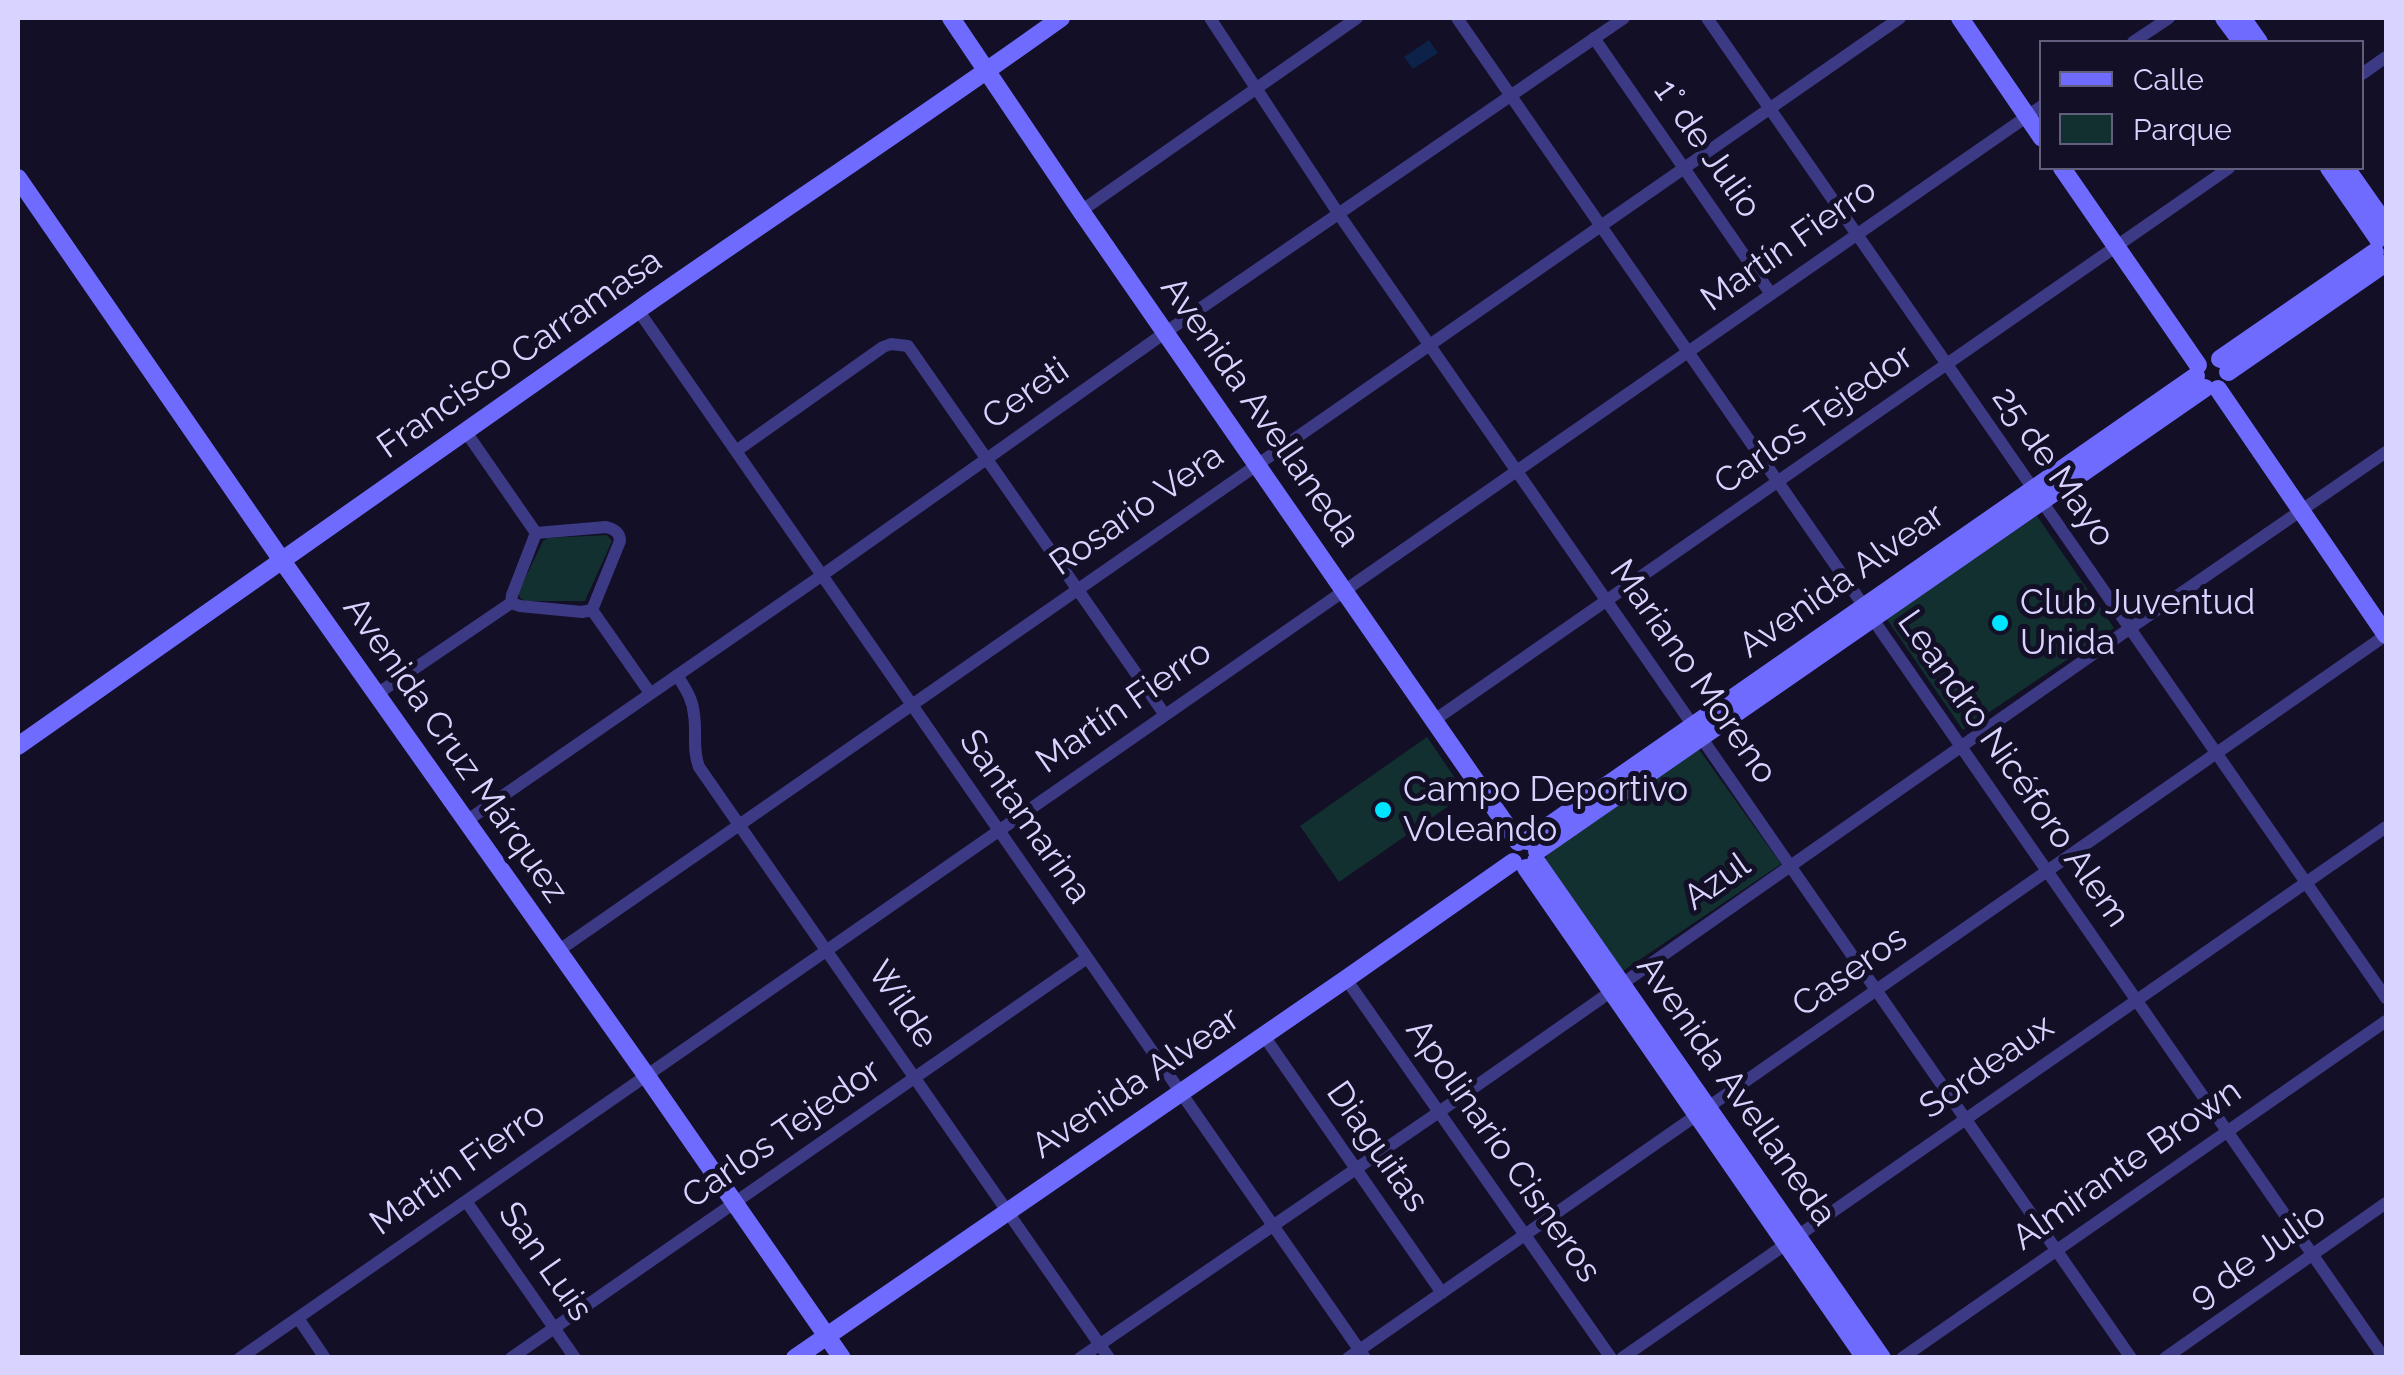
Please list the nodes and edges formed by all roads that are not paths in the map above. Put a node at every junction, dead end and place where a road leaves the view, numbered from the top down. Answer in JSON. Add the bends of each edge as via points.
{"nodes":[{"id":1,"x":951,"y":18,"type":"edge"},
{"id":2,"x":1062,"y":18,"type":"edge"},
{"id":3,"x":1210,"y":18,"type":"edge"},
{"id":4,"x":1357,"y":18,"type":"edge"},
{"id":5,"x":1457,"y":18,"type":"edge"},
{"id":6,"x":1624,"y":18,"type":"edge"},
{"id":7,"x":1707,"y":18,"type":"edge"},
{"id":8,"x":1900,"y":18,"type":"edge"},
{"id":9,"x":1960,"y":18,"type":"edge"},
{"id":10,"x":1972,"y":18,"type":"edge"},
{"id":11,"x":2169,"y":18,"type":"edge"},
{"id":12,"x":2224,"y":18,"type":"edge"},
{"id":13,"x":2242,"y":18,"type":"edge"},
{"id":14,"x":1594,"y":38,"type":"junction"},
{"id":15,"x":2136,"y":40,"type":"edge"},
{"id":16,"x":2240,"y":40,"type":"edge"},
{"id":17,"x":2258,"y":40,"type":"edge"},
{"id":18,"x":2386,"y":57,"type":"edge"},
{"id":19,"x":988,"y":70,"type":"junction"},
{"id":20,"x":2364,"y":73,"type":"edge"},
{"id":21,"x":1256,"y":88,"type":"junction"},
{"id":22,"x":1510,"y":95,"type":"junction"},
{"id":23,"x":1768,"y":108,"type":"junction"},
{"id":24,"x":2036,"y":112,"type":"edge"},
{"id":25,"x":1683,"y":168,"type":"junction"},
{"id":26,"x":2064,"y":170,"type":"edge"},
{"id":27,"x":2077,"y":170,"type":"edge"},
{"id":28,"x":2226,"y":170,"type":"edge"},
{"id":29,"x":2330,"y":170,"type":"edge"},
{"id":30,"x":2347,"y":170,"type":"edge"},
{"id":31,"x":18,"y":178,"type":"edge"},
{"id":32,"x":1082,"y":211,"type":"junction"},
{"id":33,"x":1338,"y":214,"type":"junction"},
{"id":34,"x":1600,"y":225,"type":"junction"},
{"id":35,"x":1856,"y":235,"type":"junction"},
{"id":36,"x":2121,"y":243,"type":"junction"},
{"id":37,"x":2383,"y":246,"type":"edge"},
{"id":38,"x":1771,"y":294,"type":"junction"},
{"id":39,"x":638,"y":310,"type":"junction"},
{"id":40,"x":1166,"y":332,"type":"junction"},
{"id":41,"x":1428,"y":344,"type":"junction"},
{"id":42,"x":1688,"y":352,"type":"junction"},
{"id":43,"x":1946,"y":365,"type":"junction"},
{"id":44,"x":2212,"y":374,"type":"junction"},
{"id":45,"x":466,"y":432,"type":"junction"},
{"id":46,"x":736,"y":451,"type":"junction"},
{"id":47,"x":2386,"y":452,"type":"edge"},
{"id":48,"x":988,"y":458,"type":"junction"},
{"id":49,"x":1257,"y":464,"type":"junction"},
{"id":50,"x":1516,"y":471,"type":"junction"},
{"id":51,"x":1778,"y":482,"type":"junction"},
{"id":52,"x":2037,"y":495,"type":"junction"},
{"id":53,"x":2306,"y":508,"type":"junction"},
{"id":54,"x":536,"y":533,"type":"junction"},
{"id":55,"x":283,"y":562,"type":"junction"},
{"id":56,"x":820,"y":576,"type":"junction"},
{"id":57,"x":1078,"y":588,"type":"junction"},
{"id":58,"x":1344,"y":590,"type":"junction"},
{"id":59,"x":1606,"y":601,"type":"junction"},
{"id":60,"x":511,"y":602,"type":"junction"},
{"id":61,"x":592,"y":610,"type":"junction"},
{"id":62,"x":1868,"y":612,"type":"junction"},
{"id":63,"x":2386,"y":618,"type":"edge"},
{"id":64,"x":2129,"y":629,"type":"junction"},
{"id":65,"x":2386,"y":635,"type":"edge"},
{"id":66,"x":677,"y":675,"type":"junction"},
{"id":67,"x":650,"y":693,"type":"junction"},
{"id":68,"x":377,"y":694,"type":"junction"},
{"id":69,"x":910,"y":704,"type":"junction"},
{"id":70,"x":1165,"y":715,"type":"junction"},
{"id":71,"x":1432,"y":721,"type":"junction"},
{"id":72,"x":1696,"y":731,"type":"junction"},
{"id":73,"x":18,"y":746,"type":"edge"},
{"id":74,"x":1962,"y":748,"type":"junction"},
{"id":75,"x":2217,"y":754,"type":"junction"},
{"id":76,"x":465,"y":822,"type":"junction"},
{"id":77,"x":738,"y":824,"type":"junction"},
{"id":78,"x":2386,"y":827,"type":"edge"},
{"id":79,"x":998,"y":831,"type":"junction"},
{"id":80,"x":1526,"y":854,"type":"junction"},
{"id":81,"x":1791,"y":867,"type":"junction"},
{"id":82,"x":2048,"y":872,"type":"junction"},
{"id":83,"x":2306,"y":882,"type":"junction"},
{"id":84,"x":827,"y":950,"type":"junction"},
{"id":85,"x":558,"y":951,"type":"junction"},
{"id":86,"x":1086,"y":958,"type":"junction"},
{"id":87,"x":1346,"y":979,"type":"junction"},
{"id":88,"x":1617,"y":988,"type":"junction"},
{"id":89,"x":1877,"y":990,"type":"junction"},
{"id":90,"x":2386,"y":998,"type":"edge"},
{"id":91,"x":2136,"y":1000,"type":"junction"},
{"id":92,"x":2386,"y":1021,"type":"edge"},
{"id":93,"x":1264,"y":1036,"type":"junction"},
{"id":94,"x":646,"y":1075,"type":"junction"},
{"id":95,"x":915,"y":1078,"type":"junction"},
{"id":96,"x":1180,"y":1092,"type":"junction"},
{"id":97,"x":1702,"y":1111,"type":"junction"},
{"id":98,"x":1439,"y":1112,"type":"junction"},
{"id":99,"x":1966,"y":1119,"type":"junction"},
{"id":100,"x":2228,"y":1132,"type":"junction"},
{"id":101,"x":1356,"y":1169,"type":"junction"},
{"id":102,"x":466,"y":1201,"type":"junction"},
{"id":103,"x":2386,"y":1203,"type":"edge"},
{"id":104,"x":734,"y":1205,"type":"junction"},
{"id":105,"x":1008,"y":1210,"type":"junction"},
{"id":106,"x":1273,"y":1225,"type":"junction"},
{"id":107,"x":1525,"y":1235,"type":"junction"},
{"id":108,"x":1792,"y":1240,"type":"junction"},
{"id":109,"x":2057,"y":1250,"type":"junction"},
{"id":110,"x":2312,"y":1254,"type":"junction"},
{"id":111,"x":1442,"y":1292,"type":"junction"},
{"id":112,"x":298,"y":1318,"type":"junction"},
{"id":113,"x":554,"y":1328,"type":"junction"},
{"id":114,"x":827,"y":1335,"type":"junction"},
{"id":115,"x":1100,"y":1344,"type":"junction"},
{"id":116,"x":1358,"y":1355,"type":"edge"},
{"id":117,"x":240,"y":1358,"type":"edge"},
{"id":118,"x":325,"y":1358,"type":"edge"},
{"id":119,"x":511,"y":1358,"type":"edge"},
{"id":120,"x":574,"y":1358,"type":"edge"},
{"id":121,"x":795,"y":1358,"type":"edge"},
{"id":122,"x":842,"y":1358,"type":"edge"},
{"id":123,"x":1080,"y":1358,"type":"edge"},
{"id":124,"x":1109,"y":1358,"type":"edge"},
{"id":125,"x":1611,"y":1358,"type":"edge"},
{"id":126,"x":1622,"y":1358,"type":"edge"},
{"id":127,"x":1865,"y":1358,"type":"edge"},
{"id":128,"x":1882,"y":1358,"type":"edge"},
{"id":129,"x":1902,"y":1358,"type":"edge"},
{"id":130,"x":2131,"y":1358,"type":"edge"},
{"id":131,"x":2164,"y":1358,"type":"edge"},
{"id":132,"x":2384,"y":1358,"type":"edge"}],
"edges":[{"from":1,"to":19,"type":"street","name":"Avenida Avellaneda"},
{"from":2,"to":19,"type":"street","name":"Francisco Carramasa"},
{"from":3,"to":21,"type":"street","name":"Mariano Moreno"},
{"from":4,"to":21,"type":"street"},
{"from":5,"to":22,"type":"street","name":"Leandro Nicéforo Alem"},
{"from":6,"to":14,"type":"street","name":"Cereti"},
{"from":7,"to":23,"type":"street","name":"25 de Mayo"},
{"from":8,"to":23,"type":"street","name":"Rosario Vera"},
{"from":9,"to":24,"type":"street"},
{"from":10,"to":24,"type":"street"},
{"from":11,"to":15,"type":"street"},
{"from":12,"to":16,"type":"street"},
{"from":13,"to":17,"type":"street"},
{"from":14,"to":22,"type":"street","name":"Cereti"},
{"from":14,"to":25,"type":"street","name":"1° de Julio"},
{"from":18,"to":20,"type":"street"},
{"from":19,"to":32,"type":"street","name":"Avenida Avellaneda"},
{"from":19,"to":39,"type":"street","name":"Francisco Carramasa"},
{"from":21,"to":32,"type":"street"},
{"from":21,"to":33,"type":"street","name":"Mariano Moreno"},
{"from":22,"to":33,"type":"street","name":"Cereti"},
{"from":22,"to":34,"type":"street","name":"Leandro Nicéforo Alem"},
{"from":23,"to":25,"type":"street","name":"Rosario Vera"},
{"from":23,"to":35,"type":"street","name":"25 de Mayo"},
{"from":24,"to":35,"type":"street","name":"Martín Fierro"},
{"from":25,"to":34,"type":"street","name":"Rosario Vera"},
{"from":25,"to":38,"type":"street","name":"1° de Julio"},
{"from":26,"to":36,"type":"street"},
{"from":27,"to":36,"type":"street"},
{"from":28,"to":36,"type":"street","name":"Carlos Tejedor"},
{"from":29,"to":37,"type":"street"},
{"from":30,"to":37,"type":"street"},
{"from":31,"to":55,"type":"street","name":"Avenida Cruz Márquez"},
{"from":32,"to":40,"type":"street","name":"Avenida Avellaneda"},
{"from":33,"to":40,"type":"street","name":"Cereti"},
{"from":33,"to":41,"type":"street","name":"Mariano Moreno"},
{"from":34,"to":41,"type":"street","name":"Rosario Vera"},
{"from":34,"to":42,"type":"street","name":"Leandro Nicéforo Alem"},
{"from":35,"to":38,"type":"street","name":"Martín Fierro"},
{"from":35,"to":43,"type":"street","name":"25 de Mayo"},
{"from":36,"to":43,"type":"street","name":"Carlos Tejedor"},
{"from":36,"to":44,"type":"street"},
{"from":37,"to":44,"type":"street","name":"Avenida Alvear"},
{"from":38,"to":42,"type":"street","name":"Martín Fierro"},
{"from":39,"to":45,"type":"street","name":"Francisco Carramasa"},
{"from":39,"to":46,"type":"street","name":"Santamarina"},
{"from":40,"to":48,"type":"street","name":"Cereti"},
{"from":40,"to":49,"type":"street","name":"Avenida Avellaneda"},
{"from":41,"to":49,"type":"street","name":"Rosario Vera"},
{"from":41,"to":50,"type":"street","name":"Mariano Moreno"},
{"from":42,"to":50,"type":"street","name":"Martín Fierro"},
{"from":42,"to":51,"type":"street","name":"Leandro Nicéforo Alem"},
{"from":43,"to":51,"type":"street","name":"Carlos Tejedor"},
{"from":43,"to":52,"type":"street","name":"25 de Mayo"},
{"from":44,"to":52,"type":"street","name":"Avenida Alvear"},
{"from":44,"to":53,"type":"street"},
{"from":45,"to":54,"type":"street"},
{"from":45,"to":55,"type":"street","name":"Francisco Carramasa"},
{"from":46,"to":48,"type":"street","via":[[883,347],[900,344],[914,351]]},
{"from":46,"to":56,"type":"street","name":"Santamarina"},
{"from":47,"to":53,"type":"street","name":"Azul"},
{"from":48,"to":56,"type":"street","name":"Cereti"},
{"from":48,"to":57,"type":"street"},
{"from":49,"to":57,"type":"street","name":"Rosario Vera"},
{"from":49,"to":58,"type":"street","name":"Avenida Avellaneda"},
{"from":50,"to":58,"type":"street","name":"Martín Fierro"},
{"from":50,"to":59,"type":"street","name":"Mariano Moreno"},
{"from":51,"to":59,"type":"street","name":"Carlos Tejedor"},
{"from":51,"to":62,"type":"street","name":"Leandro Nicéforo Alem"},
{"from":52,"to":62,"type":"street","name":"Avenida Alvear"},
{"from":52,"to":64,"type":"street","name":"25 de Mayo"},
{"from":53,"to":63,"type":"street"},
{"from":53,"to":64,"type":"street","name":"Azul"},
{"from":53,"to":65,"type":"street"},
{"from":54,"to":60,"type":"street"},
{"from":54,"to":61,"type":"street","via":[[606,527],[620,535]]},
{"from":55,"to":68,"type":"street","name":"Avenida Cruz Márquez"},
{"from":55,"to":73,"type":"street","name":"Francisco Carramasa"},
{"from":56,"to":66,"type":"street","name":"Cereti"},
{"from":56,"to":69,"type":"street","name":"Santamarina"},
{"from":57,"to":69,"type":"street","name":"Rosario Vera"},
{"from":57,"to":70,"type":"street"},
{"from":58,"to":70,"type":"street","name":"Martín Fierro"},
{"from":58,"to":71,"type":"street","name":"Avenida Avellaneda"},
{"from":59,"to":71,"type":"street","name":"Carlos Tejedor"},
{"from":59,"to":72,"type":"street","name":"Mariano Moreno"},
{"from":60,"to":61,"type":"street"},
{"from":60,"to":68,"type":"street"},
{"from":61,"to":67,"type":"street"},
{"from":62,"to":72,"type":"street","name":"Avenida Alvear"},
{"from":62,"to":74,"type":"street","name":"Leandro Nicéforo Alem"},
{"from":64,"to":74,"type":"street","name":"Azul"},
{"from":64,"to":75,"type":"street","name":"25 de Mayo"},
{"from":65,"to":75,"type":"street","name":"Caseros"},
{"from":66,"to":67,"type":"street","name":"Cereti"},
{"from":66,"to":77,"type":"street","name":"Wilde","via":[[692,703],[699,767]]},
{"from":67,"to":76,"type":"street","name":"Cereti"},
{"from":68,"to":76,"type":"street","name":"Avenida Cruz Márquez"},
{"from":69,"to":77,"type":"street","name":"Rosario Vera"},
{"from":69,"to":79,"type":"street","name":"Santamarina"},
{"from":70,"to":79,"type":"street","name":"Martín Fierro"},
{"from":71,"to":80,"type":"street","name":"Avenida Avellaneda"},
{"from":72,"to":80,"type":"street","name":"Avenida Alvear"},
{"from":72,"to":81,"type":"street","name":"Mariano Moreno"},
{"from":74,"to":81,"type":"street","name":"Azul"},
{"from":74,"to":82,"type":"street","name":"Leandro Nicéforo Alem"},
{"from":75,"to":82,"type":"street","name":"Caseros"},
{"from":75,"to":83,"type":"street","name":"25 de Mayo"},
{"from":76,"to":85,"type":"street","name":"Avenida Cruz Márquez"},
{"from":77,"to":84,"type":"street","name":"Wilde"},
{"from":77,"to":85,"type":"street","name":"Rosario Vera"},
{"from":78,"to":83,"type":"street","name":"Sordeaux"},
{"from":79,"to":84,"type":"street","name":"Martín Fierro"},
{"from":79,"to":86,"type":"street","name":"Santamarina"},
{"from":80,"to":87,"type":"street","name":"Avenida Alvear"},
{"from":80,"to":88,"type":"street","name":"Avenida Avellaneda"},
{"from":81,"to":88,"type":"street","name":"Azul"},
{"from":81,"to":89,"type":"street","name":"Mariano Moreno"},
{"from":82,"to":89,"type":"street","name":"Caseros"},
{"from":82,"to":91,"type":"street","name":"Leandro Nicéforo Alem"},
{"from":83,"to":90,"type":"street","name":"25 de Mayo"},
{"from":83,"to":91,"type":"street","name":"Sordeaux"},
{"from":84,"to":94,"type":"street","name":"Martín Fierro"},
{"from":84,"to":95,"type":"street","name":"Wilde"},
{"from":85,"to":94,"type":"street","name":"Avenida Cruz Márquez"},
{"from":86,"to":95,"type":"street","name":"Carlos Tejedor"},
{"from":86,"to":96,"type":"street","name":"Santamarina"},
{"from":87,"to":93,"type":"street","name":"Avenida Alvear"},
{"from":87,"to":98,"type":"street","name":"Apolinario Cisneros"},
{"from":88,"to":97,"type":"street","name":"Avenida Avellaneda"},
{"from":88,"to":98,"type":"street","name":"Azul"},
{"from":89,"to":97,"type":"street","name":"Caseros"},
{"from":89,"to":99,"type":"street","name":"Mariano Moreno"},
{"from":91,"to":99,"type":"street","name":"Sordeaux"},
{"from":91,"to":100,"type":"street","name":"Leandro Nicéforo Alem"},
{"from":92,"to":100,"type":"street","name":"Almirante Brown"},
{"from":93,"to":96,"type":"street","name":"Avenida Alvear"},
{"from":93,"to":101,"type":"street","name":"Diaguitas"},
{"from":94,"to":102,"type":"street","name":"Martín Fierro"},
{"from":94,"to":104,"type":"street","name":"Avenida Cruz Márquez"},
{"from":95,"to":104,"type":"street","name":"Carlos Tejedor"},
{"from":95,"to":105,"type":"street","name":"Wilde"},
{"from":96,"to":105,"type":"street","name":"Avenida Alvear"},
{"from":96,"to":106,"type":"street","name":"Santamarina"},
{"from":97,"to":107,"type":"street","name":"Caseros"},
{"from":97,"to":108,"type":"street","name":"Avenida Avellaneda"},
{"from":98,"to":101,"type":"street","name":"Azul"},
{"from":98,"to":107,"type":"street","name":"Apolinario Cisneros"},
{"from":99,"to":108,"type":"street","name":"Sordeaux"},
{"from":99,"to":109,"type":"street","name":"Mariano Moreno"},
{"from":100,"to":109,"type":"street","name":"Almirante Brown"},
{"from":100,"to":110,"type":"street","name":"Leandro Nicéforo Alem"},
{"from":101,"to":106,"type":"street","name":"Azul"},
{"from":101,"to":111,"type":"street","name":"Diaguitas"},
{"from":102,"to":112,"type":"street","name":"Martín Fierro"},
{"from":102,"to":113,"type":"street","name":"San Luis"},
{"from":103,"to":110,"type":"street","name":"9 de Julio"},
{"from":104,"to":113,"type":"street","name":"Carlos Tejedor"},
{"from":104,"to":114,"type":"street","name":"Avenida Cruz Márquez"},
{"from":105,"to":114,"type":"street","name":"Avenida Alvear"},
{"from":105,"to":115,"type":"street","name":"Wilde"},
{"from":106,"to":115,"type":"street","name":"Azul"},
{"from":106,"to":116,"type":"street","name":"Santamarina"},
{"from":107,"to":111,"type":"street","name":"Caseros"},
{"from":107,"to":125,"type":"street","name":"Apolinario Cisneros"},
{"from":108,"to":126,"type":"street","name":"Sordeaux"},
{"from":108,"to":127,"type":"street","name":"Avenida Avellaneda"},
{"from":108,"to":128,"type":"street","name":"Avenida Avellaneda"},
{"from":109,"to":129,"type":"street","name":"Almirante Brown"},
{"from":109,"to":130,"type":"street","name":"Mariano Moreno"},
{"from":110,"to":131,"type":"street","name":"9 de Julio"},
{"from":110,"to":132,"type":"street","name":"Leandro Nicéforo Alem"},
{"from":111,"to":116,"type":"street","name":"Caseros"},
{"from":112,"to":117,"type":"street","name":"Martín Fierro"},
{"from":112,"to":118,"type":"street"},
{"from":113,"to":119,"type":"street","name":"Carlos Tejedor"},
{"from":113,"to":120,"type":"street","name":"San Luis"},
{"from":114,"to":121,"type":"street","name":"Avenida Alvear"},
{"from":114,"to":122,"type":"street","name":"Avenida Cruz Márquez"},
{"from":115,"to":123,"type":"street","name":"Azul"},
{"from":115,"to":124,"type":"street","name":"Wilde"}]}
